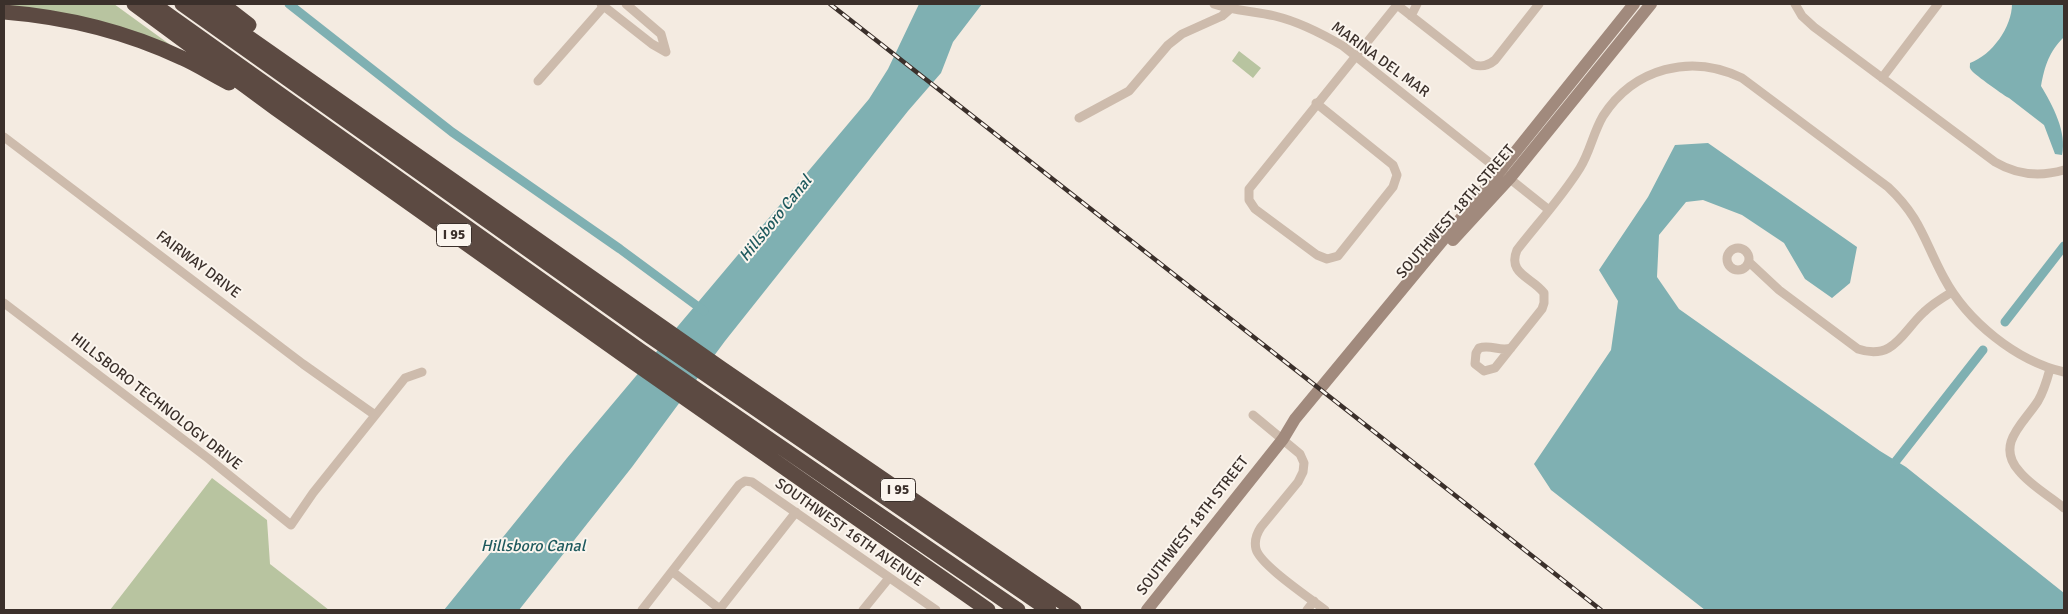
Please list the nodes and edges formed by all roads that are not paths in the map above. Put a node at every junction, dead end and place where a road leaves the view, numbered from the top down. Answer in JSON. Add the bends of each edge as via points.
{"nodes":[{"id":1,"x":134,"y":4,"type":"edge"},
{"id":2,"x":153,"y":4,"type":"edge"},
{"id":3,"x":182,"y":4,"type":"edge"},
{"id":4,"x":201,"y":4,"type":"edge"},
{"id":5,"x":222,"y":4,"type":"edge"},
{"id":6,"x":626,"y":4,"type":"edge"},
{"id":7,"x":1214,"y":4,"type":"edge"},
{"id":8,"x":1396,"y":4,"type":"edge"},
{"id":9,"x":1417,"y":4,"type":"edge"},
{"id":10,"x":1539,"y":4,"type":"edge"},
{"id":11,"x":1634,"y":4,"type":"edge"},
{"id":12,"x":1651,"y":4,"type":"edge"},
{"id":13,"x":1795,"y":4,"type":"edge"},
{"id":14,"x":1938,"y":4,"type":"edge"},
{"id":15,"x":603,"y":5,"type":"edge"},
{"id":16,"x":1230,"y":9,"type":"junction"},
{"id":17,"x":4,"y":12,"type":"edge"},
{"id":18,"x":1411,"y":16,"type":"junction"},
{"id":19,"x":1356,"y":56,"type":"junction"},
{"id":20,"x":1882,"y":78,"type":"junction"},
{"id":21,"x":538,"y":81,"type":"dead end"},
{"id":22,"x":1316,"y":103,"type":"junction"},
{"id":23,"x":275,"y":108,"type":"junction"},
{"id":24,"x":362,"y":117,"type":"junction"},
{"id":25,"x":1079,"y":118,"type":"dead end"},
{"id":26,"x":4,"y":137,"type":"edge"},
{"id":27,"x":2064,"y":170,"type":"edge"},
{"id":28,"x":1505,"y":174,"type":"junction"},
{"id":29,"x":1549,"y":210,"type":"junction"},
{"id":30,"x":1749,"y":262,"type":"dead end"},
{"id":31,"x":1952,"y":292,"type":"junction"},
{"id":32,"x":4,"y":303,"type":"edge"},
{"id":33,"x":656,"y":332,"type":"junction"},
{"id":34,"x":1511,"y":348,"type":"dead end"},
{"id":35,"x":637,"y":357,"type":"junction"},
{"id":36,"x":2050,"y":369,"type":"junction"},
{"id":37,"x":422,"y":372,"type":"dead end"},
{"id":38,"x":2064,"y":372,"type":"edge"},
{"id":39,"x":718,"y":375,"type":"junction"},
{"id":40,"x":698,"y":400,"type":"junction"},
{"id":41,"x":375,"y":415,"type":"junction"},
{"id":42,"x":1253,"y":415,"type":"dead end"},
{"id":43,"x":1282,"y":439,"type":"junction"},
{"id":44,"x":2064,"y":508,"type":"edge"},
{"id":45,"x":796,"y":512,"type":"junction"},
{"id":46,"x":673,"y":572,"type":"junction"},
{"id":47,"x":889,"y":578,"type":"junction"},
{"id":48,"x":1314,"y":601,"type":"junction"},
{"id":49,"x":642,"y":610,"type":"edge"},
{"id":50,"x":720,"y":610,"type":"edge"},
{"id":51,"x":864,"y":610,"type":"edge"},
{"id":52,"x":936,"y":610,"type":"edge"},
{"id":53,"x":988,"y":610,"type":"edge"},
{"id":54,"x":1018,"y":610,"type":"edge"},
{"id":55,"x":1049,"y":610,"type":"edge"},
{"id":56,"x":1074,"y":610,"type":"edge"},
{"id":57,"x":1147,"y":610,"type":"edge"},
{"id":58,"x":1307,"y":610,"type":"edge"},
{"id":59,"x":1325,"y":610,"type":"edge"}],
"edges":[{"from":1,"to":23,"type":"highway","number":"I 95"},
{"from":2,"to":35,"type":"highway"},
{"from":3,"to":33,"type":"highway"},
{"from":4,"to":24,"type":"highway","number":"I 95"},
{"from":5,"to":24,"type":"highway","via":[[324,79]]},
{"from":6,"to":15,"type":"street","via":[[661,34],[666,52]]},
{"from":7,"to":16,"type":"street","name":"MARINA DEL MAR"},
{"from":8,"to":18,"type":"street"},
{"from":8,"to":19,"type":"street"},
{"from":9,"to":18,"type":"street"},
{"from":10,"to":18,"type":"street","via":[[1494,60],[1485,66],[1474,65]]},
{"from":11,"to":28,"type":"main road","name":"SOUTHWEST 18TH STREET"},
{"from":12,"to":28,"type":"main road","name":"SOUTHWEST 18TH STREET"},
{"from":13,"to":20,"type":"street","via":[[1808,22]]},
{"from":14,"to":20,"type":"street"},
{"from":15,"to":21,"type":"street"},
{"from":16,"to":19,"type":"street","name":"MARINA DEL MAR","via":[[1290,21],[1324,35]]},
{"from":16,"to":25,"type":"street","via":[[1222,16],[1182,34],[1168,45],[1129,91]]},
{"from":17,"to":23,"type":"highway","via":[[74,21],[129,36],[182,58]]},
{"from":19,"to":22,"type":"street"},
{"from":19,"to":28,"type":"street","name":"MARINA DEL MAR"},
{"from":20,"to":27,"type":"street","via":[[2003,167],[2036,175]]},
{"from":22,"to":22,"type":"street","via":[[1252,184],[1248,194],[1255,209],[1327,259],[1338,256],[1393,187],[1397,175],[1393,165]]},
{"from":23,"to":35,"type":"highway","number":"I 95"},
{"from":24,"to":33,"type":"highway","number":"I 95"},
{"from":26,"to":41,"type":"street","name":"FAIRWAY DRIVE"},
{"from":28,"to":29,"type":"street","name":"MARINA DEL MAR"},
{"from":28,"to":43,"type":"main road","name":"SOUTHWEST 18TH STREET","via":[[1301,421]]},
{"from":29,"to":31,"type":"street","via":[[1581,166],[1598,126],[1612,104],[1630,86],[1660,70],[1676,66],[1693,65],[1727,71],[1750,83],[1900,198],[1919,223]]},
{"from":29,"to":34,"type":"street","via":[[1514,257],[1519,272],[1541,289],[1545,298],[1542,309]]},
{"from":30,"to":31,"type":"street","via":[[1780,290],[1858,349],[1874,352],[1896,344],[1922,313]]},
{"from":31,"to":36,"type":"street","via":[[1978,322],[2009,347]]},
{"from":32,"to":41,"type":"street","name":"HILLSBORO TECHNOLOGY DRIVE","via":[[291,525]]},
{"from":33,"to":39,"type":"highway","number":"I 95"},
{"from":35,"to":40,"type":"highway","number":"I 95"},
{"from":36,"to":38,"type":"street"},
{"from":36,"to":44,"type":"street","via":[[2040,397],[2014,433],[2010,448],[2018,471]]},
{"from":37,"to":41,"type":"street","via":[[404,378]]},
{"from":39,"to":55,"type":"highway"},
{"from":39,"to":56,"type":"highway","number":"I 95"},
{"from":40,"to":53,"type":"highway","number":"I 95"},
{"from":40,"to":54,"type":"highway"},
{"from":42,"to":43,"type":"street"},
{"from":43,"to":48,"type":"street","via":[[1300,454],[1303,472],[1257,533],[1256,548],[1269,567]]},
{"from":43,"to":57,"type":"main road","name":"SOUTHWEST 18TH STREET"},
{"from":45,"to":46,"type":"street","name":"SOUTHWEST 16TH AVENUE","via":[[752,482],[745,481]]},
{"from":45,"to":47,"type":"street","name":"SOUTHWEST 16TH AVENUE"},
{"from":45,"to":50,"type":"street"},
{"from":46,"to":49,"type":"street"},
{"from":46,"to":50,"type":"street"},
{"from":47,"to":51,"type":"street"},
{"from":47,"to":52,"type":"street","name":"SOUTHWEST 16TH AVENUE"},
{"from":48,"to":58,"type":"street"},
{"from":48,"to":59,"type":"street"}]}
